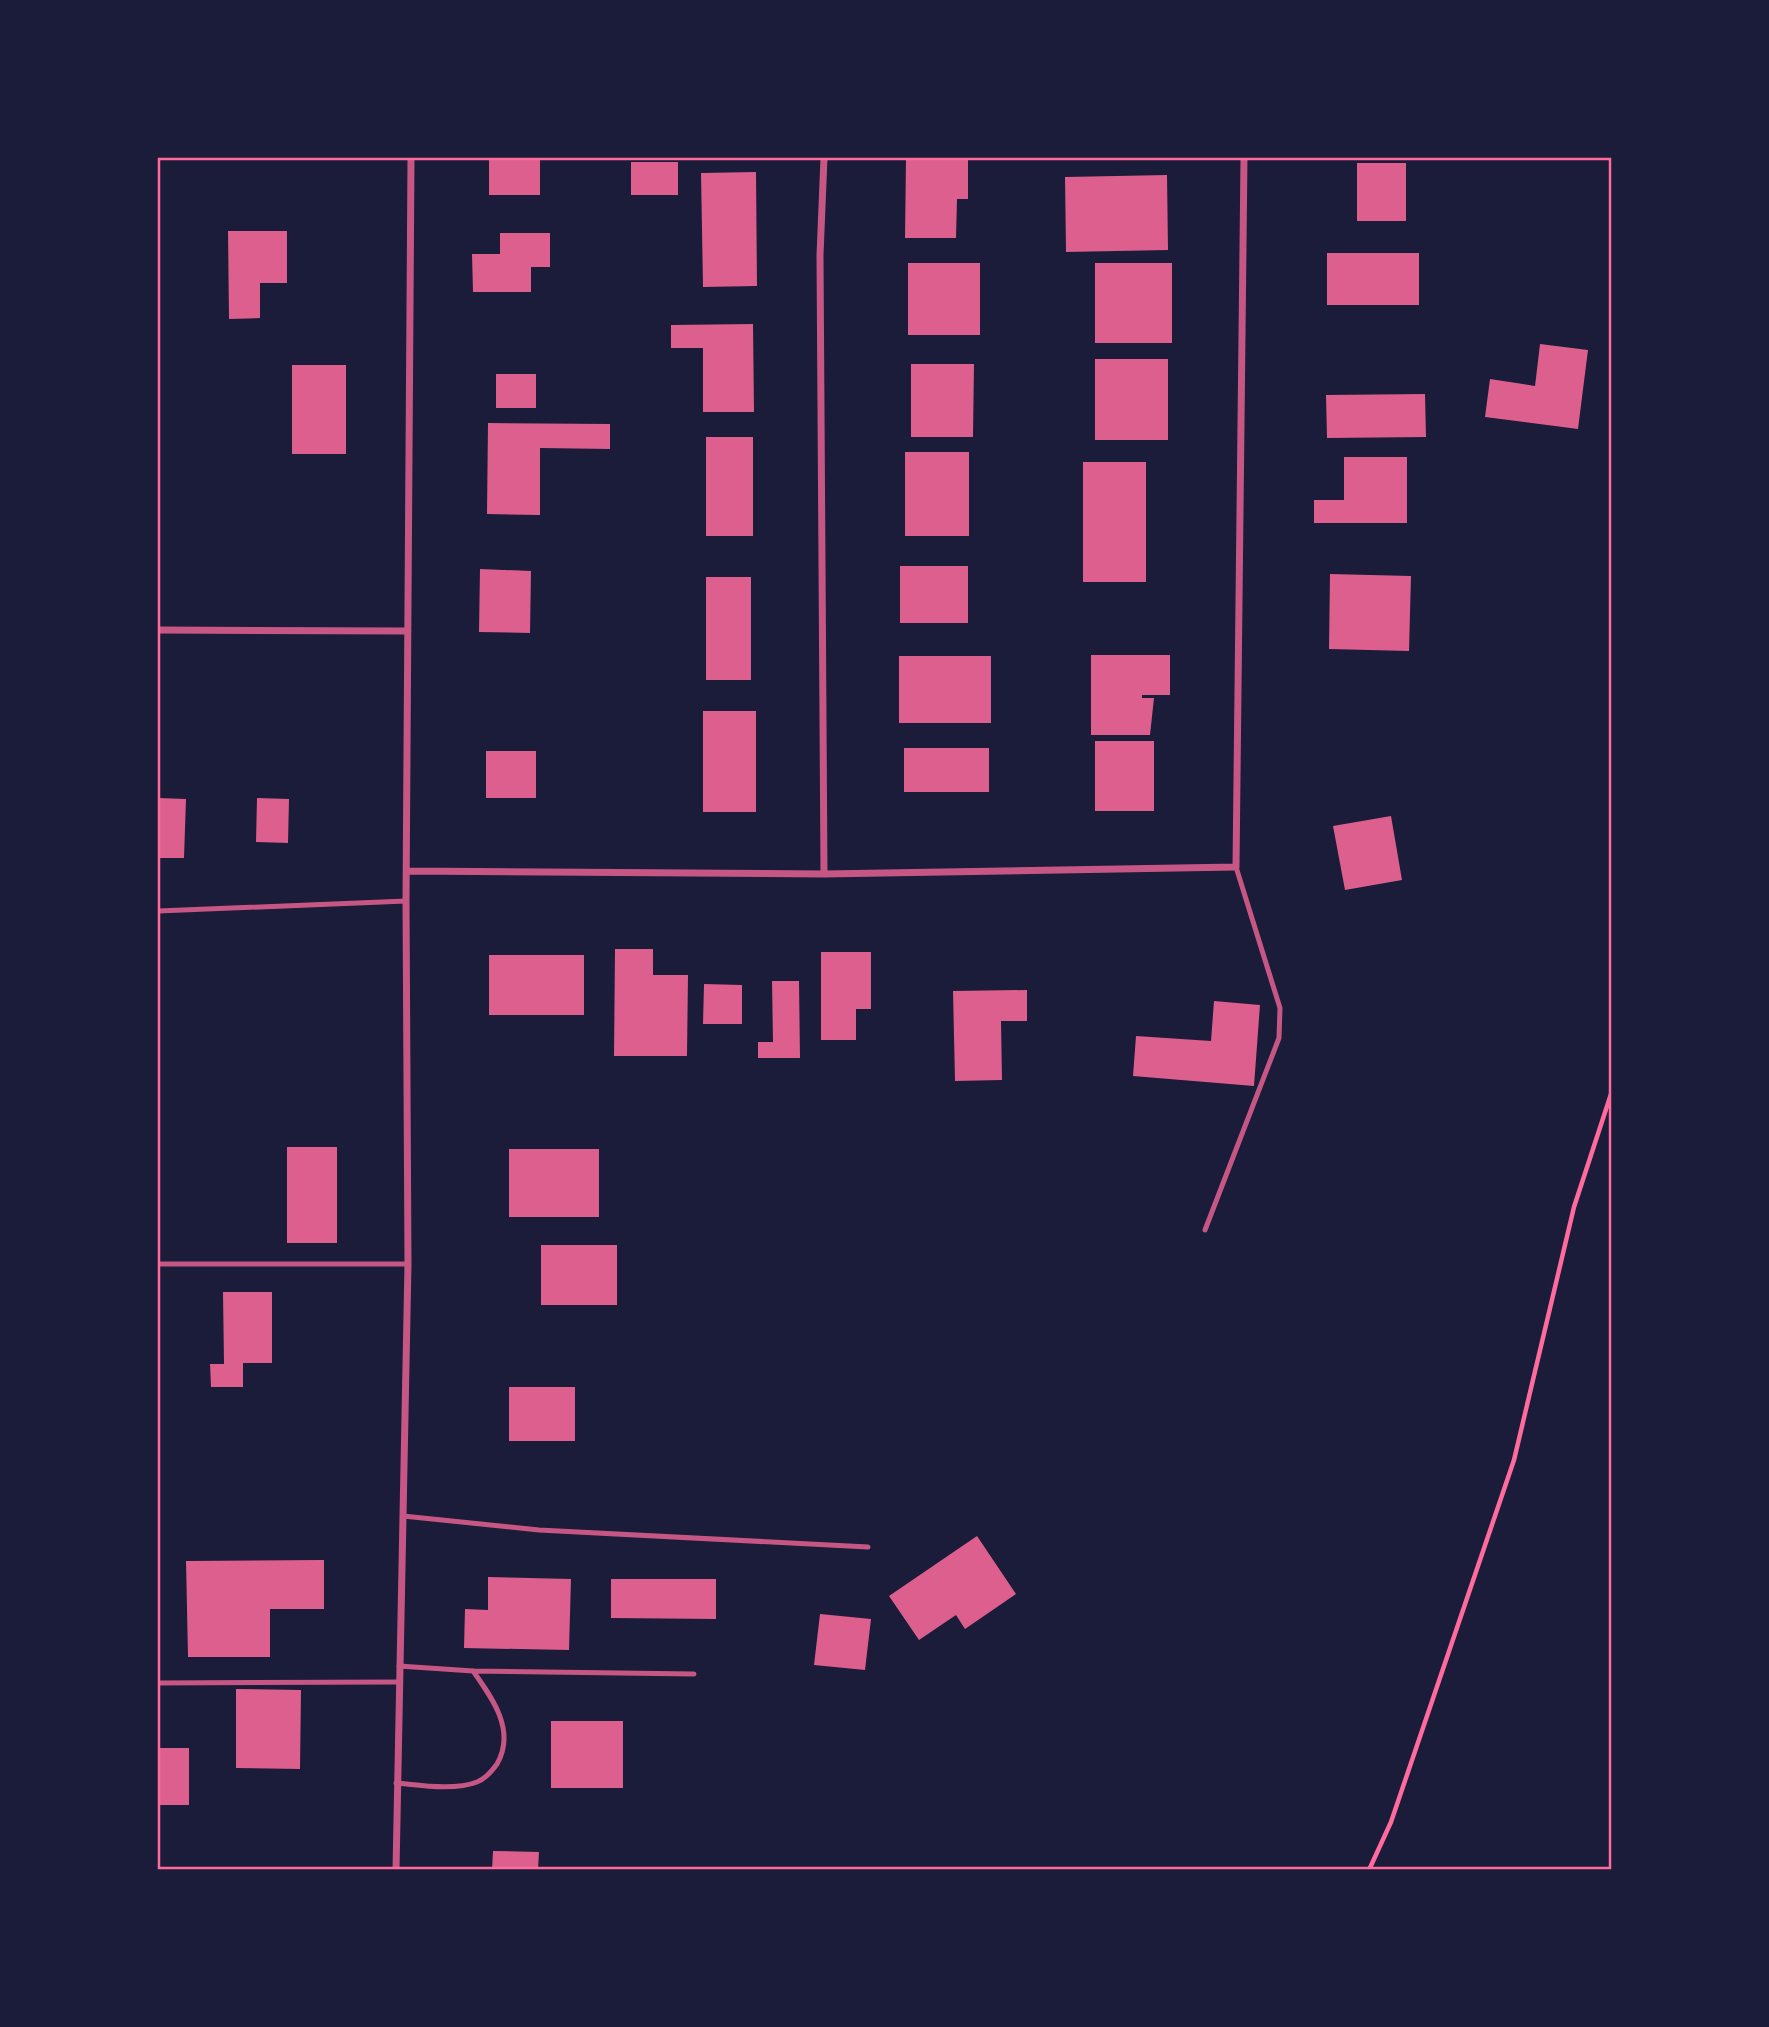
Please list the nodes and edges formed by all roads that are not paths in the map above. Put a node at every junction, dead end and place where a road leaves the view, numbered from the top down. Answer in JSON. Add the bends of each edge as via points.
{"nodes":[{"id":1,"x":411,"y":158,"type":"edge"},
{"id":2,"x":824,"y":158,"type":"edge"},
{"id":3,"x":1244,"y":158,"type":"edge"},
{"id":4,"x":158,"y":630,"type":"edge"},
{"id":5,"x":408,"y":631,"type":"junction"},
{"id":6,"x":1236,"y":867,"type":"junction"},
{"id":7,"x":407,"y":871,"type":"junction"},
{"id":8,"x":824,"y":874,"type":"junction"},
{"id":9,"x":406,"y":901,"type":"junction"},
{"id":10,"x":158,"y":911,"type":"edge"},
{"id":11,"x":1205,"y":1230,"type":"dead end"},
{"id":12,"x":158,"y":1264,"type":"edge"},
{"id":13,"x":408,"y":1264,"type":"junction"},
{"id":14,"x":402,"y":1516,"type":"junction"},
{"id":15,"x":868,"y":1546,"type":"dead end"},
{"id":16,"x":399,"y":1667,"type":"junction"},
{"id":17,"x":473,"y":1671,"type":"junction"},
{"id":18,"x":694,"y":1674,"type":"dead end"},
{"id":19,"x":398,"y":1682,"type":"junction"},
{"id":20,"x":158,"y":1683,"type":"edge"},
{"id":21,"x":396,"y":1783,"type":"junction"},
{"id":22,"x":396,"y":1870,"type":"edge"}],
"edges":[{"from":1,"to":5,"type":"street"},
{"from":2,"to":8,"type":"street","via":[[820,269]]},
{"from":3,"to":6,"type":"street"},
{"from":4,"to":5,"type":"street"},
{"from":5,"to":7,"type":"street"},
{"from":6,"to":8,"type":"street"},
{"from":6,"to":11,"type":"lane","via":[[1280,1008],[1279,1038]]},
{"from":7,"to":8,"type":"street"},
{"from":7,"to":9,"type":"street"},
{"from":9,"to":10,"type":"lane"},
{"from":9,"to":13,"type":"street"},
{"from":12,"to":13,"type":"lane"},
{"from":13,"to":14,"type":"street"},
{"from":14,"to":15,"type":"lane","via":[[539,1530]]},
{"from":14,"to":16,"type":"street"},
{"from":16,"to":17,"type":"lane"},
{"from":16,"to":19,"type":"street"},
{"from":17,"to":18,"type":"lane"},
{"from":17,"to":21,"type":"lane","via":[[500,1715],[505,1734],[503,1754],[492,1771],[477,1782],[442,1787]]},
{"from":19,"to":20,"type":"lane"},
{"from":19,"to":21,"type":"street"},
{"from":21,"to":22,"type":"street"}]}
